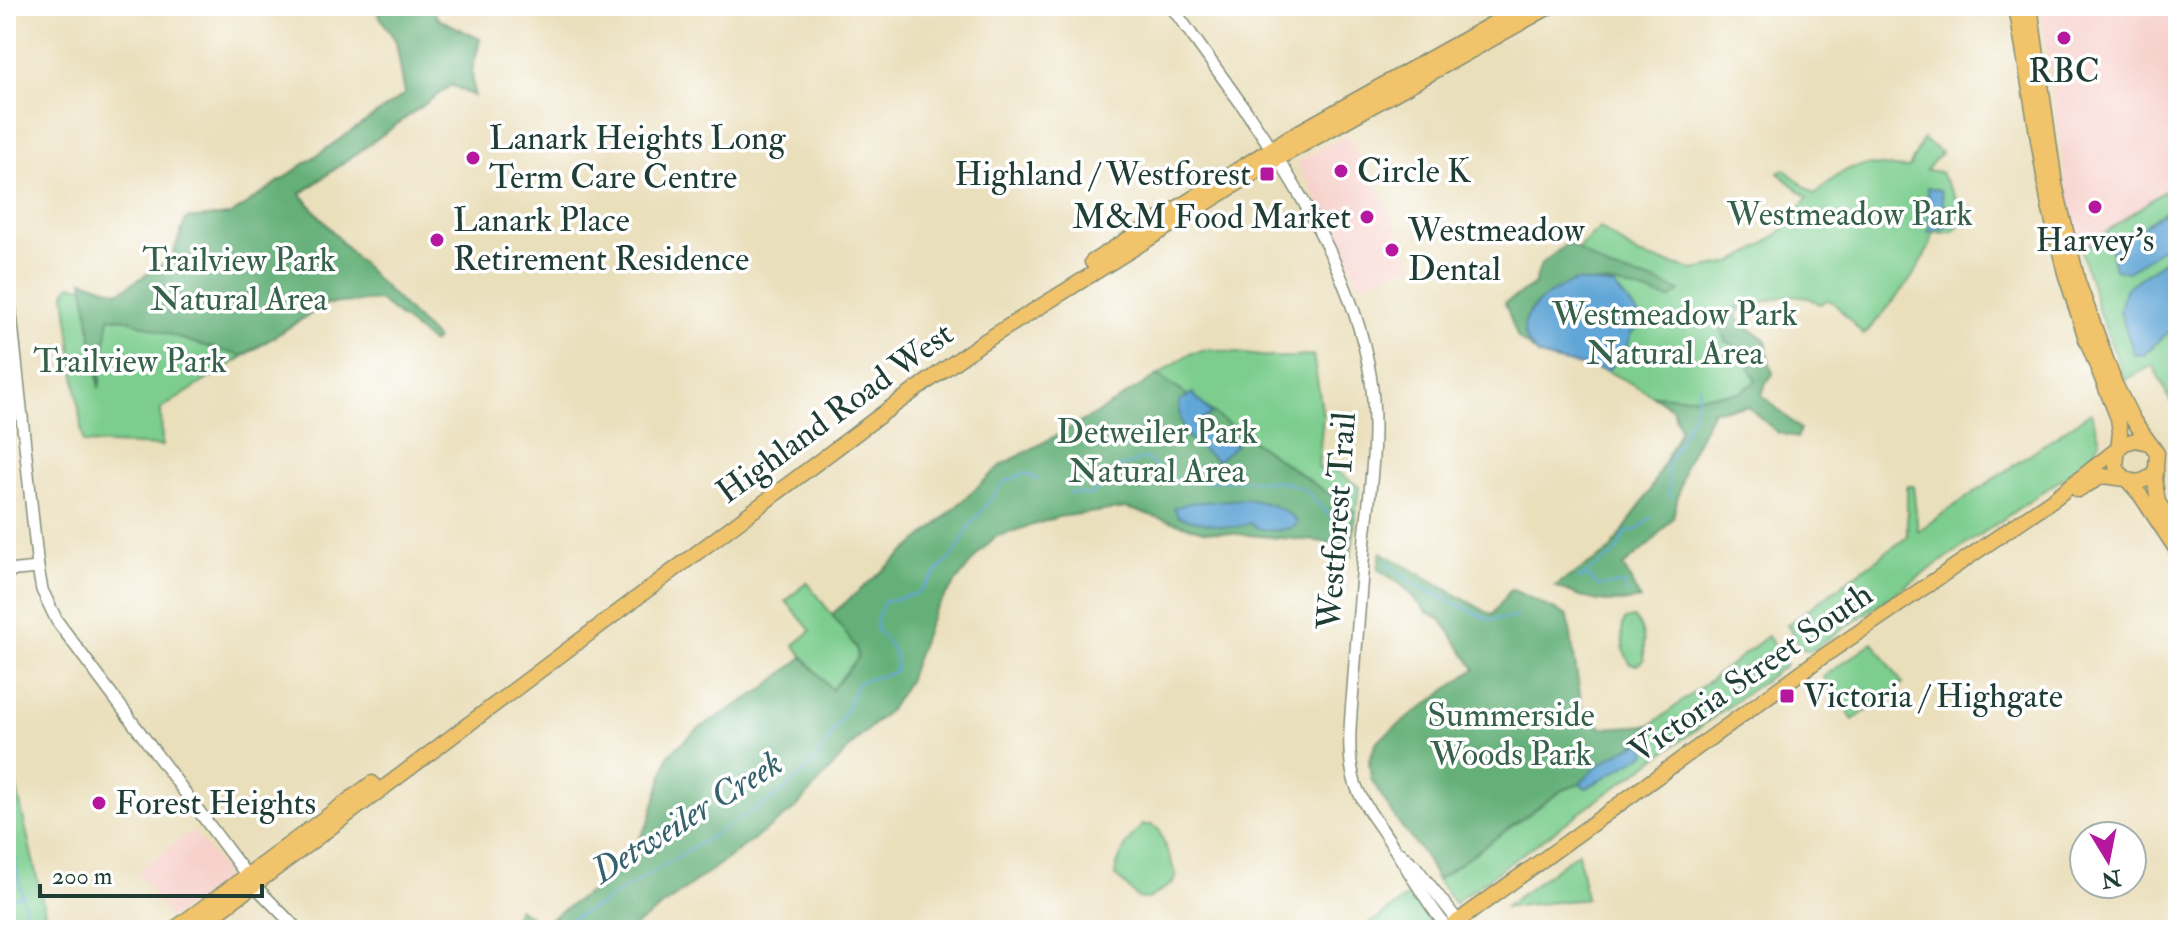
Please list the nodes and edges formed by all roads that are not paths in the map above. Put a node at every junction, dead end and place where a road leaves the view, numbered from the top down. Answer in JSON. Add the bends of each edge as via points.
{"nodes":[{"id":1,"x":1171,"y":6,"type":"edge"},
{"id":2,"x":1524,"y":6,"type":"edge"},
{"id":3,"x":1551,"y":6,"type":"edge"},
{"id":4,"x":2016,"y":6,"type":"edge"},
{"id":5,"x":2030,"y":6,"type":"edge"},
{"id":6,"x":1274,"y":154,"type":"junction"},
{"id":7,"x":6,"y":267,"type":"edge"},
{"id":8,"x":2148,"y":443,"type":"junction"},
{"id":9,"x":2118,"y":451,"type":"junction"},
{"id":10,"x":2156,"y":470,"type":"junction"},
{"id":11,"x":2126,"y":479,"type":"junction"},
{"id":12,"x":2055,"y":498,"type":"junction"},
{"id":13,"x":2178,"y":534,"type":"edge"},
{"id":14,"x":2178,"y":552,"type":"edge"},
{"id":15,"x":38,"y":568,"type":"junction"},
{"id":16,"x":6,"y":571,"type":"edge"},
{"id":17,"x":250,"y":880,"type":"junction"},
{"id":18,"x":1453,"y":928,"type":"edge"},
{"id":19,"x":173,"y":930,"type":"edge"},
{"id":20,"x":194,"y":930,"type":"edge"},
{"id":21,"x":298,"y":930,"type":"edge"}],
"edges":[{"from":1,"to":6,"type":"street","name":"Westforest Trail"},
{"from":2,"to":6,"type":"main road","name":"Highland Road West"},
{"from":3,"to":6,"type":"main road","name":"Highland Road West"},
{"from":4,"to":9,"type":"main road","via":[[2049,206],[2076,311],[2118,418]]},
{"from":5,"to":8,"type":"main road","via":[[2055,184],[2078,282],[2115,384]]},
{"from":6,"to":17,"type":"main road","name":"Highland Road West","via":[[958,347]]},
{"from":6,"to":18,"type":"street","name":"Westforest Trail","via":[[1338,269],[1356,318],[1375,413],[1350,743],[1356,784],[1368,810],[1415,866]]},
{"from":7,"to":15,"type":"street"},
{"from":8,"to":9,"type":"main road","via":[[2132,440]]},
{"from":8,"to":10,"type":"main road","via":[[2157,453]]},
{"from":9,"to":11,"type":"main road","via":[[2116,466]]},
{"from":9,"to":12,"type":"main road","name":"Victoria Street South"},
{"from":10,"to":11,"type":"main road","via":[[2145,481]]},
{"from":10,"to":13,"type":"main road","via":[[2158,502]]},
{"from":11,"to":12,"type":"main road","name":"Victoria Street South","via":[[2103,476]]},
{"from":11,"to":14,"type":"main road"},
{"from":12,"to":18,"type":"main road","name":"Victoria Street South","via":[[1815,662]]},
{"from":15,"to":16,"type":"street"},
{"from":15,"to":17,"type":"street","via":[[57,621]]},
{"from":17,"to":19,"type":"main road","name":"Highland Road West"},
{"from":17,"to":20,"type":"main road","name":"Highland Road West"},
{"from":17,"to":21,"type":"street"}]}
